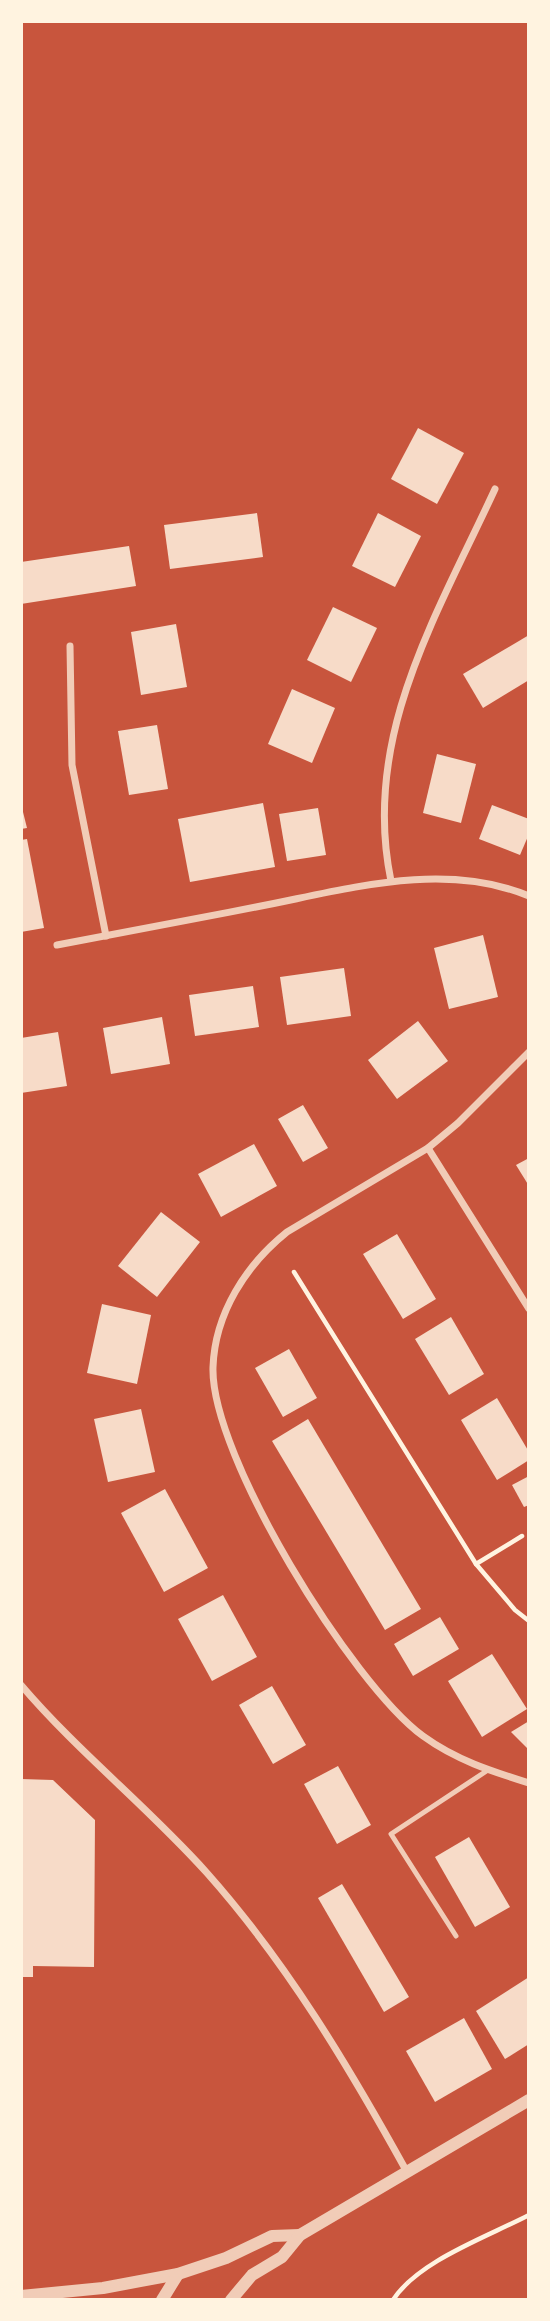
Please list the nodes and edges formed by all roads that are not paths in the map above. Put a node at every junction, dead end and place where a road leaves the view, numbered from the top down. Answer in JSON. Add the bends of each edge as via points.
{"nodes":[{"id":1,"x":495,"y":489,"type":"dead end"},
{"id":2,"x":70,"y":646,"type":"dead end"},
{"id":3,"x":391,"y":881,"type":"junction"},
{"id":4,"x":529,"y":896,"type":"edge"},
{"id":5,"x":106,"y":936,"type":"junction"},
{"id":6,"x":57,"y":945,"type":"dead end"},
{"id":7,"x":529,"y":1052,"type":"edge"},
{"id":8,"x":428,"y":1148,"type":"junction"},
{"id":9,"x":529,"y":1309,"type":"edge"},
{"id":10,"x":21,"y":1685,"type":"edge"},
{"id":11,"x":488,"y":1770,"type":"junction"},
{"id":12,"x":529,"y":1783,"type":"edge"},
{"id":13,"x":456,"y":1936,"type":"dead end"},
{"id":14,"x":529,"y":2100,"type":"edge"},
{"id":15,"x":407,"y":2173,"type":"junction"},
{"id":16,"x":300,"y":2235,"type":"junction"},
{"id":17,"x":178,"y":2274,"type":"junction"},
{"id":18,"x":21,"y":2296,"type":"edge"},
{"id":19,"x":162,"y":2300,"type":"edge"},
{"id":20,"x":231,"y":2300,"type":"edge"}],
"edges":[{"from":1,"to":3,"type":"street","via":[[422,649],[389,743],[383,818]]},
{"from":2,"to":5,"type":"street","via":[[72,765]]},
{"from":3,"to":4,"type":"street","via":[[466,879]]},
{"from":3,"to":5,"type":"street"},
{"from":5,"to":6,"type":"street"},
{"from":7,"to":8,"type":"street"},
{"from":8,"to":9,"type":"street"},
{"from":8,"to":11,"type":"street","via":[[269,1246],[236,1291],[217,1332],[213,1370],[234,1457],[260,1512],[352,1659],[389,1705],[422,1735],[466,1763]]},
{"from":10,"to":15,"type":"street","via":[[86,1756],[205,1871],[250,1923],[335,2047]]},
{"from":11,"to":12,"type":"street"},
{"from":11,"to":13,"type":"lane","via":[[391,1834]]},
{"from":14,"to":15,"type":"street"},
{"from":15,"to":16,"type":"street"},
{"from":16,"to":17,"type":"street","via":[[272,2236]]},
{"from":16,"to":20,"type":"street","via":[[282,2257],[253,2275]]},
{"from":17,"to":18,"type":"street"},
{"from":17,"to":19,"type":"street"}]}
